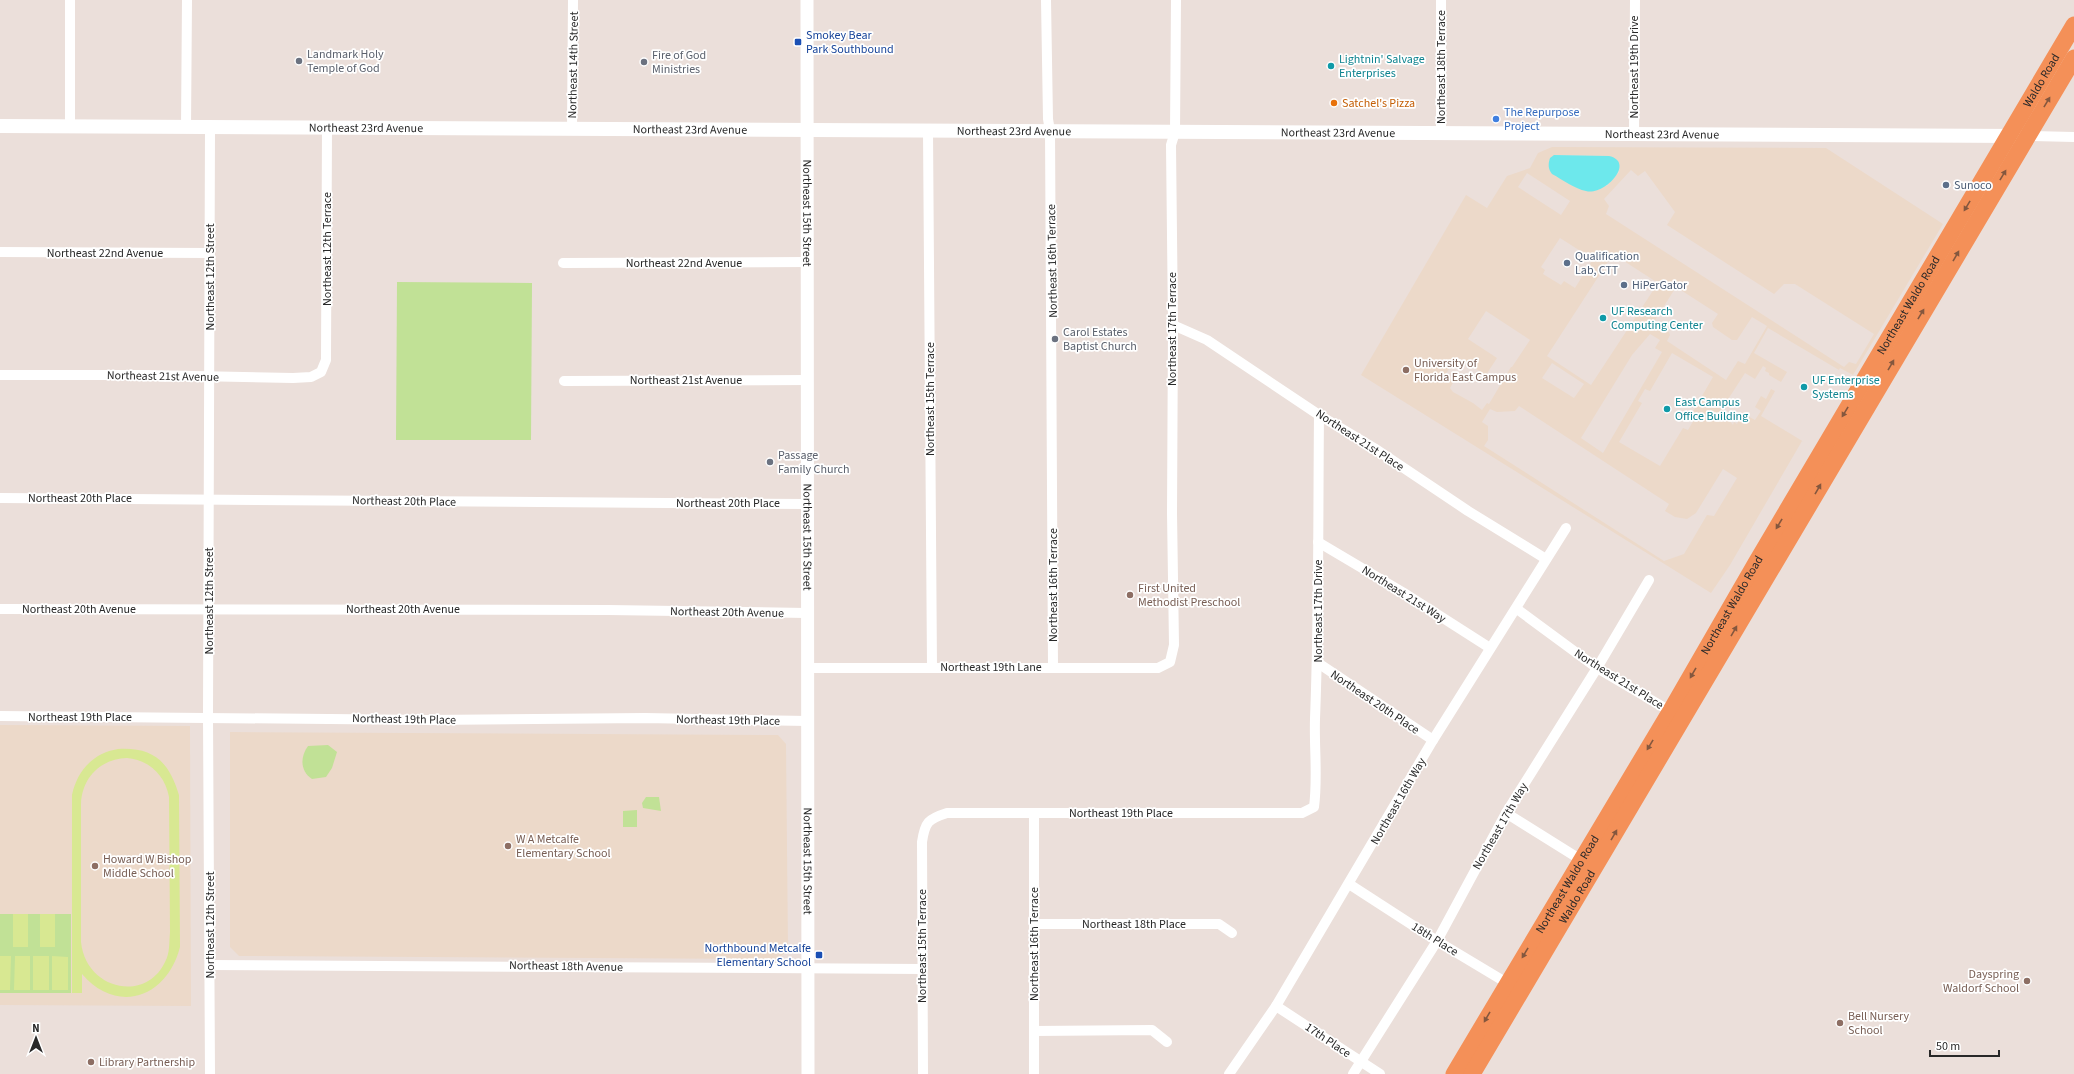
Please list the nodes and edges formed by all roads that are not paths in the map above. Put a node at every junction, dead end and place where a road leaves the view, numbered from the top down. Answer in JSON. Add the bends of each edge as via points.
{"nodes":[{"id":1,"x":70,"y":0,"type":"edge"},
{"id":2,"x":186,"y":0,"type":"edge"},
{"id":3,"x":573,"y":0,"type":"edge"},
{"id":4,"x":807,"y":0,"type":"edge"},
{"id":5,"x":1046,"y":0,"type":"edge"},
{"id":6,"x":1176,"y":0,"type":"edge"},
{"id":7,"x":1441,"y":0,"type":"edge"},
{"id":8,"x":1635,"y":0,"type":"edge"},
{"id":9,"x":2074,"y":25,"type":"edge"},
{"id":10,"x":2074,"y":58,"type":"edge"},
{"id":11,"x":0,"y":126,"type":"edge"},
{"id":12,"x":70,"y":127,"type":"junction"},
{"id":13,"x":186,"y":128,"type":"junction"},
{"id":14,"x":210,"y":128,"type":"junction"},
{"id":15,"x":327,"y":128,"type":"junction"},
{"id":16,"x":572,"y":129,"type":"junction"},
{"id":17,"x":806,"y":130,"type":"junction"},
{"id":18,"x":928,"y":131,"type":"junction"},
{"id":19,"x":1050,"y":131,"type":"junction"},
{"id":20,"x":1175,"y":132,"type":"junction"},
{"id":21,"x":1441,"y":133,"type":"junction"},
{"id":22,"x":1634,"y":134,"type":"junction"},
{"id":23,"x":2008,"y":136,"type":"junction"},
{"id":24,"x":2027,"y":136,"type":"junction"},
{"id":25,"x":2074,"y":137,"type":"edge"},
{"id":26,"x":0,"y":252,"type":"edge"},
{"id":27,"x":210,"y":253,"type":"junction"},
{"id":28,"x":806,"y":262,"type":"junction"},
{"id":29,"x":563,"y":263,"type":"dead end"},
{"id":30,"x":1929,"y":286,"type":"junction"},
{"id":31,"x":1173,"y":325,"type":"junction"},
{"id":32,"x":323,"y":369,"type":"joint"},
{"id":33,"x":0,"y":375,"type":"edge"},
{"id":34,"x":210,"y":376,"type":"junction"},
{"id":35,"x":808,"y":380,"type":"junction"},
{"id":36,"x":564,"y":381,"type":"dead end"},
{"id":37,"x":1319,"y":414,"type":"junction"},
{"id":38,"x":0,"y":498,"type":"edge"},
{"id":39,"x":209,"y":499,"type":"junction"},
{"id":40,"x":808,"y":504,"type":"junction"},
{"id":41,"x":1566,"y":528,"type":"dead end"},
{"id":42,"x":1318,"y":542,"type":"junction"},
{"id":43,"x":1546,"y":559,"type":"junction"},
{"id":44,"x":1649,"y":580,"type":"dead end"},
{"id":45,"x":0,"y":609,"type":"edge"},
{"id":46,"x":1517,"y":609,"type":"junction"},
{"id":47,"x":209,"y":610,"type":"junction"},
{"id":48,"x":806,"y":613,"type":"junction"},
{"id":49,"x":1490,"y":648,"type":"junction"},
{"id":50,"x":1171,"y":659,"type":"joint"},
{"id":51,"x":1318,"y":663,"type":"junction"},
{"id":52,"x":932,"y":667,"type":"junction"},
{"id":53,"x":1053,"y":667,"type":"junction"},
{"id":54,"x":807,"y":668,"type":"junction"},
{"id":55,"x":1597,"y":668,"type":"junction"},
{"id":56,"x":0,"y":716,"type":"edge"},
{"id":57,"x":1677,"y":716,"type":"junction"},
{"id":58,"x":208,"y":717,"type":"junction"},
{"id":59,"x":808,"y":721,"type":"junction"},
{"id":60,"x":1433,"y":740,"type":"junction"},
{"id":61,"x":1314,"y":807,"type":"joint"},
{"id":62,"x":1034,"y":813,"type":"junction"},
{"id":63,"x":1506,"y":813,"type":"junction"},
{"id":64,"x":930,"y":821,"type":"joint"},
{"id":65,"x":1588,"y":864,"type":"junction"},
{"id":66,"x":1349,"y":884,"type":"junction"},
{"id":67,"x":1034,"y":924,"type":"junction"},
{"id":68,"x":1232,"y":933,"type":"dead end"},
{"id":69,"x":1437,"y":941,"type":"junction"},
{"id":70,"x":210,"y":965,"type":"junction"},
{"id":71,"x":808,"y":969,"type":"junction"},
{"id":72,"x":922,"y":969,"type":"junction"},
{"id":73,"x":1507,"y":983,"type":"junction"},
{"id":74,"x":1521,"y":992,"type":"junction"},
{"id":75,"x":1276,"y":1006,"type":"junction"},
{"id":76,"x":1034,"y":1031,"type":"junction"},
{"id":77,"x":1167,"y":1042,"type":"dead end"},
{"id":78,"x":1360,"y":1062,"type":"junction"},
{"id":79,"x":210,"y":1074,"type":"edge"},
{"id":80,"x":808,"y":1074,"type":"edge"},
{"id":81,"x":923,"y":1074,"type":"edge"},
{"id":82,"x":1034,"y":1074,"type":"edge"},
{"id":83,"x":1229,"y":1074,"type":"edge"},
{"id":84,"x":1353,"y":1074,"type":"edge"},
{"id":85,"x":1380,"y":1074,"type":"edge"},
{"id":86,"x":1454,"y":1074,"type":"edge"},
{"id":87,"x":1472,"y":1074,"type":"edge"}],
"edges":[{"from":1,"to":12,"type":"street"},
{"from":2,"to":13,"type":"street"},
{"from":3,"to":16,"type":"street","name":"Northeast 14th Street"},
{"from":4,"to":17,"type":"street","name":"Northeast 15th Street"},
{"from":5,"to":19,"type":"street","name":"Northeast 16th Terrace"},
{"from":6,"to":20,"type":"street","name":"Northeast 17th Terrace"},
{"from":7,"to":21,"type":"street","name":"Northeast 18th Terrace"},
{"from":8,"to":22,"type":"street","name":"Northeast 19th Drive"},
{"from":9,"to":23,"type":"highway","name":"Waldo Road"},
{"from":24,"to":10,"type":"highway","name":"Waldo Road","one_way":true},
{"from":11,"to":12,"type":"main road","name":"Northeast 23rd Avenue"},
{"from":12,"to":13,"type":"main road","name":"Northeast 23rd Avenue"},
{"from":13,"to":14,"type":"main road","name":"Northeast 23rd Avenue"},
{"from":14,"to":15,"type":"main road","name":"Northeast 23rd Avenue"},
{"from":14,"to":27,"type":"street","name":"Northeast 12th Street"},
{"from":15,"to":16,"type":"main road","name":"Northeast 23rd Avenue"},
{"from":15,"to":32,"type":"street","name":"Northeast 12th Terrace","via":[[326,360]]},
{"from":16,"to":17,"type":"main road","name":"Northeast 23rd Avenue"},
{"from":17,"to":18,"type":"main road","name":"Northeast 23rd Avenue"},
{"from":17,"to":28,"type":"street","name":"Northeast 15th Street"},
{"from":18,"to":19,"type":"main road","name":"Northeast 23rd Avenue"},
{"from":18,"to":52,"type":"street","name":"Northeast 15th Terrace"},
{"from":19,"to":20,"type":"main road","name":"Northeast 23rd Avenue"},
{"from":19,"to":53,"type":"street","name":"Northeast 16th Terrace"},
{"from":20,"to":21,"type":"main road","name":"Northeast 23rd Avenue"},
{"from":20,"to":31,"type":"street","name":"Northeast 17th Terrace","via":[[1171,145]]},
{"from":21,"to":22,"type":"main road","name":"Northeast 23rd Avenue"},
{"from":22,"to":23,"type":"main road","name":"Northeast 23rd Avenue"},
{"from":23,"to":24,"type":"main road","name":"Northeast 23rd Avenue"},
{"from":23,"to":30,"type":"highway","name":"Northeast Waldo Road","one_way":true},
{"from":24,"to":25,"type":"street"},
{"from":30,"to":24,"type":"highway","name":"Northeast Waldo Road","one_way":true},
{"from":26,"to":27,"type":"street","name":"Northeast 22nd Avenue"},
{"from":27,"to":34,"type":"street","name":"Northeast 12th Street"},
{"from":28,"to":29,"type":"street","name":"Northeast 22nd Avenue"},
{"from":28,"to":35,"type":"street","name":"Northeast 15th Street"},
{"from":30,"to":57,"type":"highway","name":"Northeast Waldo Road"},
{"from":31,"to":37,"type":"street","name":"Northeast 21st Place","via":[[1207,340]]},
{"from":31,"to":50,"type":"street","name":"Northeast 17th Terrace","via":[[1174,645]]},
{"from":32,"to":34,"type":"street","name":"Northeast 21st Avenue","via":[[311,377]]},
{"from":33,"to":34,"type":"street","name":"Northeast 21st Avenue"},
{"from":34,"to":39,"type":"street","name":"Northeast 12th Street"},
{"from":35,"to":36,"type":"street","name":"Northeast 21st Avenue"},
{"from":35,"to":40,"type":"street","name":"Northeast 15th Street"},
{"from":37,"to":42,"type":"street","name":"Northeast 17th Drive"},
{"from":37,"to":43,"type":"street","name":"Northeast 21st Place","via":[[1468,512]]},
{"from":38,"to":39,"type":"street","name":"Northeast 20th Place"},
{"from":39,"to":40,"type":"street","name":"Northeast 20th Place"},
{"from":39,"to":47,"type":"street","name":"Northeast 12th Street"},
{"from":40,"to":48,"type":"street","name":"Northeast 15th Street"},
{"from":41,"to":43,"type":"street","name":"Northeast 16th Way"},
{"from":42,"to":49,"type":"street","name":"Northeast 21st Way"},
{"from":42,"to":51,"type":"street","name":"Northeast 17th Drive"},
{"from":43,"to":46,"type":"street","name":"Northeast 16th Way"},
{"from":44,"to":55,"type":"street","name":"Northeast 17th Way"},
{"from":45,"to":47,"type":"street","name":"Northeast 20th Avenue"},
{"from":46,"to":49,"type":"street","name":"Northeast 16th Way"},
{"from":46,"to":55,"type":"street","name":"Northeast 21st Place"},
{"from":47,"to":48,"type":"street","name":"Northeast 20th Avenue","via":[[608,610]]},
{"from":47,"to":58,"type":"street","name":"Northeast 12th Street"},
{"from":48,"to":54,"type":"street","name":"Northeast 15th Street"},
{"from":49,"to":60,"type":"street","name":"Northeast 16th Way"},
{"from":50,"to":53,"type":"street","name":"Northeast 19th Lane","via":[[1158,668]]},
{"from":51,"to":60,"type":"street","name":"Northeast 20th Place"},
{"from":51,"to":61,"type":"street","name":"Northeast 17th Drive"},
{"from":52,"to":53,"type":"street","name":"Northeast 19th Lane"},
{"from":52,"to":54,"type":"street","name":"Northeast 19th Lane"},
{"from":54,"to":59,"type":"street","name":"Northeast 15th Street"},
{"from":55,"to":57,"type":"street","name":"Northeast 21st Place"},
{"from":55,"to":63,"type":"street","name":"Northeast 17th Way"},
{"from":56,"to":58,"type":"street","name":"Northeast 19th Place"},
{"from":57,"to":65,"type":"highway","name":"Waldo Road"},
{"from":58,"to":59,"type":"street","name":"Northeast 19th Place"},
{"from":58,"to":70,"type":"street","name":"Northeast 12th Street"},
{"from":59,"to":71,"type":"street","name":"Northeast 15th Street"},
{"from":60,"to":66,"type":"street","name":"Northeast 16th Way"},
{"from":61,"to":62,"type":"street","name":"Northeast 19th Place","via":[[1302,813]]},
{"from":62,"to":64,"type":"street","name":"Northeast 19th Place","via":[[947,813]]},
{"from":62,"to":67,"type":"street","name":"Northeast 16th Terrace"},
{"from":63,"to":65,"type":"street"},
{"from":63,"to":69,"type":"street","name":"Northeast 17th Way"},
{"from":64,"to":72,"type":"street","name":"Northeast 15th Terrace","via":[[924,828],[922,842]]},
{"from":65,"to":73,"type":"highway","name":"Northeast Waldo Road","one_way":true},
{"from":65,"to":74,"type":"highway","name":"Waldo Road"},
{"from":66,"to":69,"type":"street","name":"18th Place"},
{"from":66,"to":75,"type":"street","name":"Northeast 16th Way"},
{"from":67,"to":68,"type":"street","name":"Northeast 18th Place","via":[[1218,924]]},
{"from":67,"to":76,"type":"street","name":"Northeast 16th Terrace"},
{"from":69,"to":73,"type":"street","name":"18th Place"},
{"from":69,"to":78,"type":"street","name":"Northeast 17th Way"},
{"from":70,"to":71,"type":"street","name":"Northeast 18th Avenue"},
{"from":70,"to":79,"type":"street","name":"Northeast 12th Street"},
{"from":71,"to":72,"type":"street","name":"Northeast 18th Avenue"},
{"from":71,"to":80,"type":"street","name":"Northeast 15th Street"},
{"from":72,"to":81,"type":"street","name":"Northeast 15th Terrace"},
{"from":73,"to":74,"type":"street","name":"18th Place"},
{"from":73,"to":86,"type":"highway","name":"Northeast Waldo Road","one_way":true},
{"from":74,"to":87,"type":"highway","name":"Waldo Road"},
{"from":75,"to":78,"type":"street","name":"17th Place"},
{"from":75,"to":83,"type":"street","name":"Northeast 16th Way"},
{"from":76,"to":77,"type":"street","via":[[1152,1030]]},
{"from":76,"to":82,"type":"street","name":"Northeast 16th Terrace"},
{"from":78,"to":84,"type":"street","name":"Northeast 17th Way"},
{"from":78,"to":85,"type":"street","name":"17th Place"}]}
